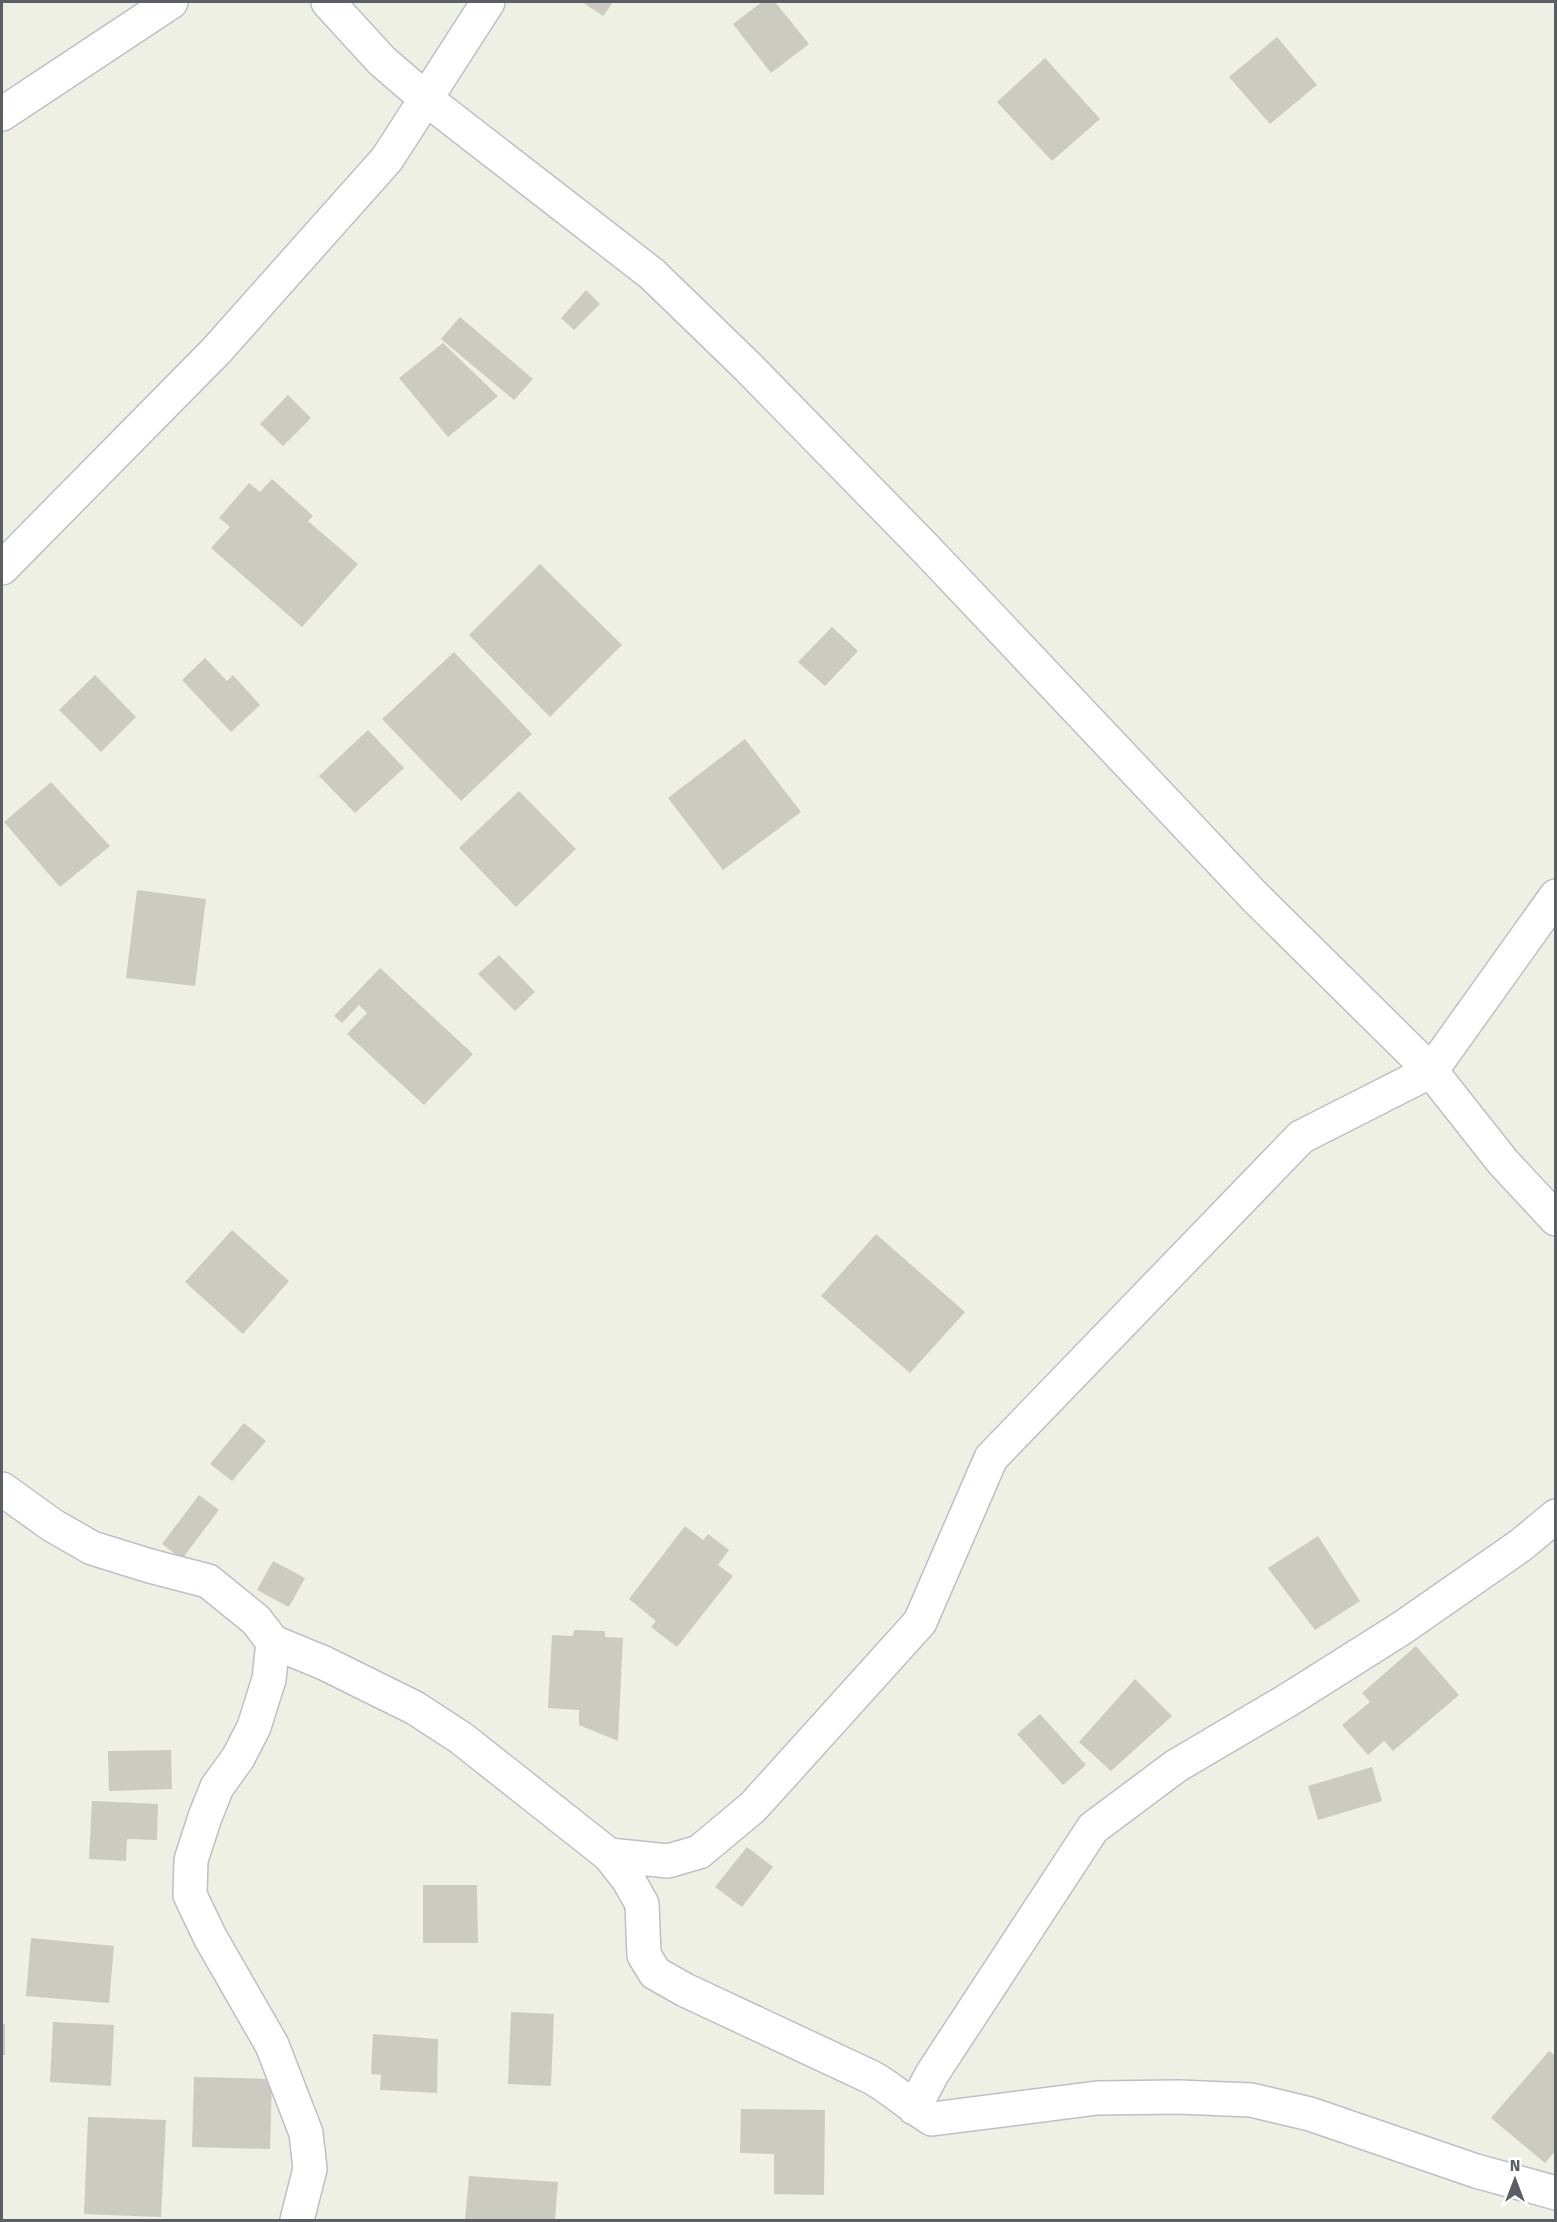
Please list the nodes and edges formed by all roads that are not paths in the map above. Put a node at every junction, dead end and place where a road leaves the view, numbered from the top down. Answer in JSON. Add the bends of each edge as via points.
{"nodes":[{"id":1,"x":171,"y":2,"type":"edge"},
{"id":2,"x":328,"y":2,"type":"edge"},
{"id":3,"x":488,"y":2,"type":"edge"},
{"id":4,"x":425,"y":98,"type":"junction"},
{"id":5,"x":2,"y":114,"type":"edge"},
{"id":6,"x":2,"y":568,"type":"edge"},
{"id":7,"x":1556,"y":896,"type":"edge"},
{"id":8,"x":1431,"y":1071,"type":"junction"},
{"id":9,"x":1556,"y":1219,"type":"edge"},
{"id":10,"x":2,"y":1489,"type":"edge"},
{"id":11,"x":1556,"y":1516,"type":"edge"},
{"id":12,"x":273,"y":1642,"type":"junction"},
{"id":13,"x":609,"y":1855,"type":"junction"},
{"id":14,"x":914,"y":2108,"type":"junction"},
{"id":15,"x":1556,"y":2193,"type":"edge"},
{"id":16,"x":297,"y":2220,"type":"edge"}],
"edges":[{"from":1,"to":5,"type":"street"},
{"from":2,"to":4,"type":"street","via":[[382,61]]},
{"from":3,"to":4,"type":"street"},
{"from":4,"to":6,"type":"street","via":[[387,159],[216,351]]},
{"from":4,"to":8,"type":"street","via":[[652,274],[926,548],[1255,897]]},
{"from":7,"to":8,"type":"street"},
{"from":8,"to":9,"type":"street","via":[[1503,1162]]},
{"from":8,"to":13,"type":"street","via":[[1300,1137],[991,1458],[920,1622],[753,1807],[699,1852],[668,1861]]},
{"from":10,"to":12,"type":"street","via":[[92,1548],[208,1581],[256,1620]]},
{"from":11,"to":14,"type":"street","via":[[1402,1628],[1176,1766],[1093,1828],[932,2074]]},
{"from":12,"to":13,"type":"street","via":[[415,1708],[461,1738]]},
{"from":12,"to":16,"type":"street","via":[[269,1679],[254,1727],[217,1787],[205,1817],[191,1860],[190,1895],[272,2045],[306,2133],[310,2169]]},
{"from":13,"to":14,"type":"street","via":[[642,1904],[644,1955],[655,1973],[891,2088]]},
{"from":14,"to":15,"type":"street","via":[[932,2119],[1097,2098],[1251,2100]]}]}
